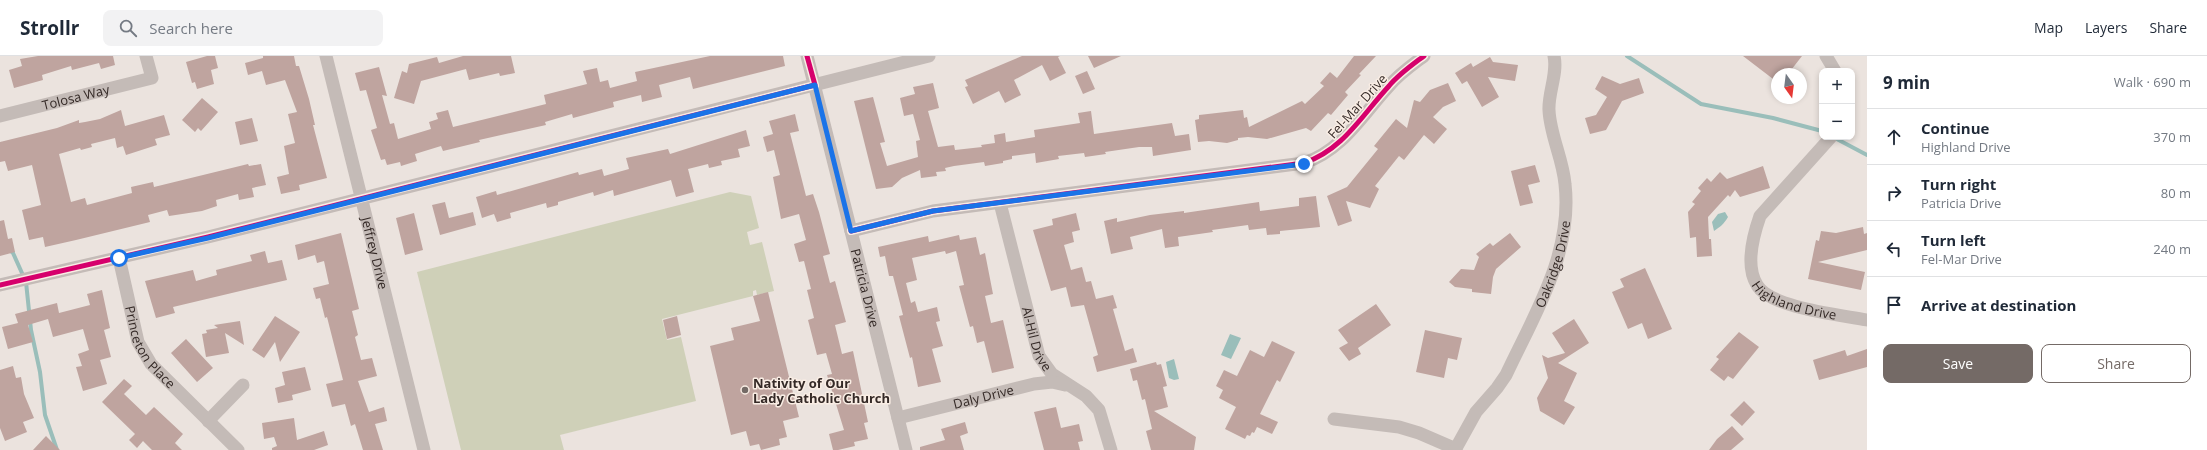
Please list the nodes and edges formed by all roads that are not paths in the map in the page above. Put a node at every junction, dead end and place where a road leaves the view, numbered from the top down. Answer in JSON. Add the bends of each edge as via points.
{"nodes":[{"id":1,"x":146,"y":56,"type":"edge"},
{"id":2,"x":326,"y":56,"type":"edge"},
{"id":3,"x":807,"y":56,"type":"edge"},
{"id":4,"x":929,"y":56,"type":"edge"},
{"id":5,"x":1424,"y":56,"type":"edge"},
{"id":6,"x":1554,"y":56,"type":"edge"},
{"id":7,"x":1826,"y":56,"type":"edge"},
{"id":8,"x":1834,"y":68,"type":"edge"},
{"id":9,"x":815,"y":85,"type":"junction"},
{"id":10,"x":0,"y":116,"type":"edge"},
{"id":11,"x":1828,"y":140,"type":"edge"},
{"id":12,"x":362,"y":198,"type":"junction"},
{"id":13,"x":1000,"y":203,"type":"junction"},
{"id":14,"x":851,"y":231,"type":"junction"},
{"id":15,"x":119,"y":258,"type":"junction"},
{"id":16,"x":0,"y":285,"type":"edge"},
{"id":17,"x":1867,"y":320,"type":"edge"},
{"id":18,"x":243,"y":385,"type":"dead end"},
{"id":19,"x":1071,"y":386,"type":"junction"},
{"id":20,"x":898,"y":418,"type":"junction"},
{"id":21,"x":1334,"y":419,"type":"dead end"},
{"id":22,"x":208,"y":421,"type":"junction"},
{"id":23,"x":238,"y":450,"type":"edge"},
{"id":24,"x":424,"y":450,"type":"edge"},
{"id":25,"x":906,"y":450,"type":"edge"},
{"id":26,"x":1112,"y":450,"type":"edge"},
{"id":27,"x":1456,"y":450,"type":"edge"}],
"edges":[{"from":1,"to":10,"type":"street","name":"Tolosa Way","via":[[152,78]]},
{"from":2,"to":12,"type":"street","name":"Jeffrey Drive"},
{"from":3,"to":9,"type":"street","name":"Patricia Drive"},
{"from":4,"to":9,"type":"street"},
{"from":5,"to":13,"type":"street","name":"Fel-Mar Drive","via":[[1408,67],[1389,86],[1339,144],[1304,164]]},
{"from":6,"to":27,"type":"street","name":"Oakridge Drive","via":[[1549,110],[1563,172],[1566,209],[1559,258],[1506,375],[1476,412]]},
{"from":7,"to":8,"type":"street"},
{"from":9,"to":12,"type":"street"},
{"from":9,"to":14,"type":"street","name":"Patricia Drive"},
{"from":11,"to":17,"type":"street","name":"Highland Drive","via":[[1760,216],[1751,256],[1753,276],[1757,286],[1768,296],[1785,304]]},
{"from":12,"to":15,"type":"street"},
{"from":12,"to":24,"type":"street","name":"Jeffrey Drive"},
{"from":13,"to":14,"type":"street","name":"Fel-Mar Drive","via":[[933,211]]},
{"from":13,"to":19,"type":"street","name":"Al-Hil Drive","via":[[1039,356],[1052,374]]},
{"from":14,"to":20,"type":"street","name":"Patricia Drive"},
{"from":15,"to":16,"type":"street"},
{"from":15,"to":22,"type":"street","name":"Princeton Place","via":[[142,350],[151,364]]},
{"from":18,"to":22,"type":"street"},
{"from":19,"to":20,"type":"street","name":"Daly Drive","via":[[1052,382],[1034,384]]},
{"from":19,"to":26,"type":"street","name":"Al-Hil Drive","via":[[1086,396],[1099,410]]},
{"from":20,"to":25,"type":"street","name":"Patricia Drive"},
{"from":21,"to":27,"type":"street","via":[[1399,427]]},
{"from":22,"to":23,"type":"street","name":"Princeton Place"}]}
